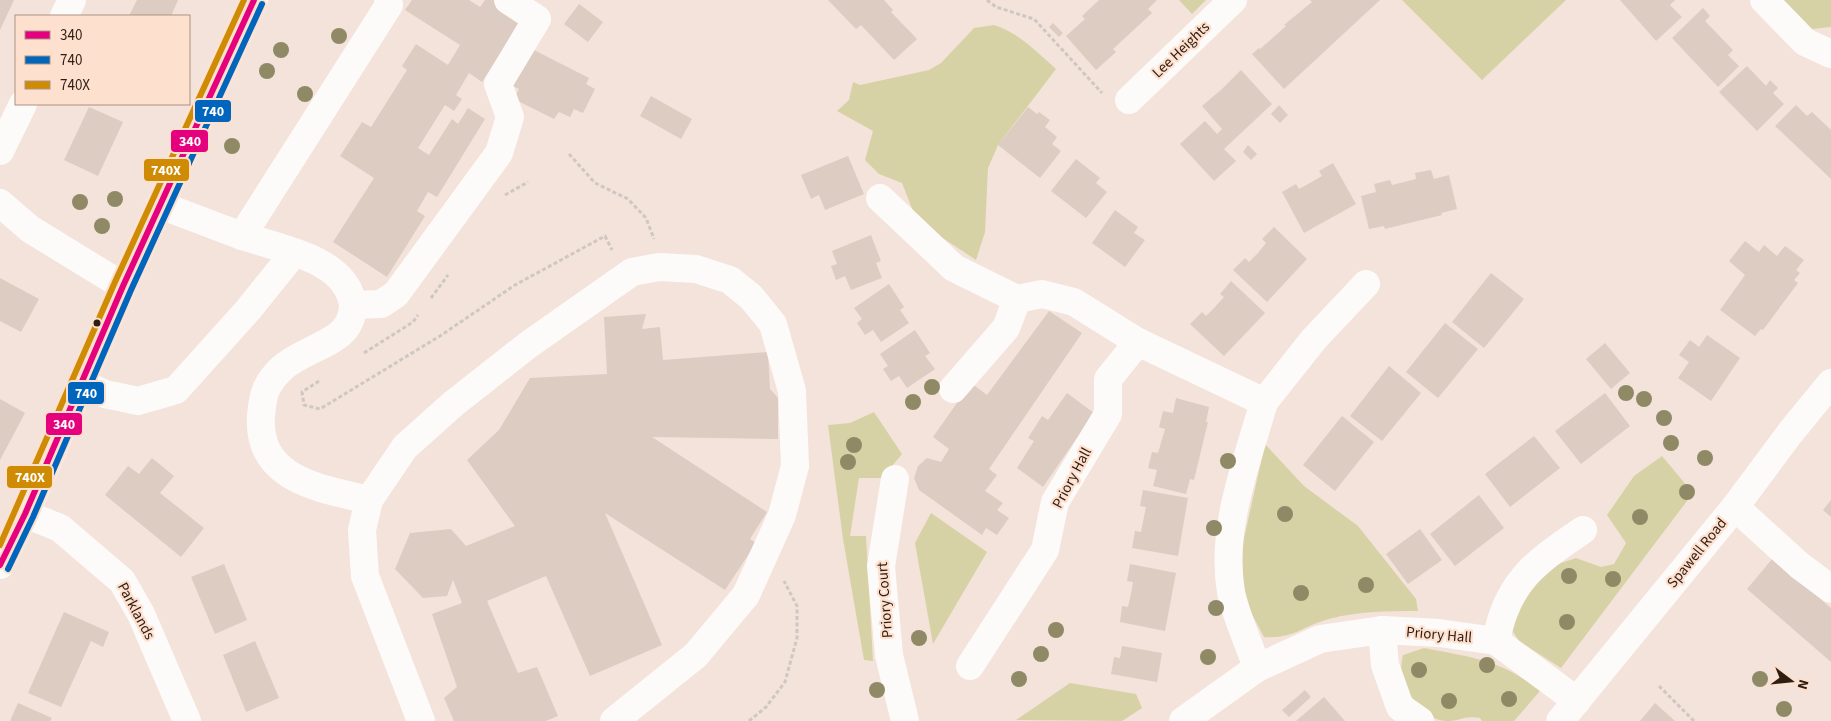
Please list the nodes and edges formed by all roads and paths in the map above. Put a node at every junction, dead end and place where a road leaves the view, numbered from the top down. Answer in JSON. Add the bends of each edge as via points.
{"nodes":[{"id":1,"x":72,"y":0,"type":"edge"},
{"id":2,"x":254,"y":0,"type":"edge"},
{"id":3,"x":388,"y":0,"type":"edge"},
{"id":4,"x":508,"y":0,"type":"edge"},
{"id":5,"x":987,"y":0,"type":"edge"},
{"id":6,"x":1233,"y":0,"type":"edge"},
{"id":7,"x":1764,"y":0,"type":"edge"},
{"id":8,"x":64,"y":15,"type":"edge"},
{"id":9,"x":1831,"y":54,"type":"edge"},
{"id":10,"x":1128,"y":100,"type":"joint"},
{"id":11,"x":23,"y":105,"type":"edge"},
{"id":12,"x":0,"y":151,"type":"edge"},
{"id":13,"x":569,"y":154,"type":"dead end"},
{"id":14,"x":528,"y":182,"type":"dead end"},
{"id":15,"x":504,"y":196,"type":"dead end"},
{"id":16,"x":880,"y":198,"type":"dead end"},
{"id":17,"x":0,"y":203,"type":"edge"},
{"id":18,"x":160,"y":205,"type":"junction"},
{"id":19,"x":242,"y":236,"type":"junction"},
{"id":20,"x":294,"y":253,"type":"junction"},
{"id":21,"x":606,"y":255,"type":"dead end"},
{"id":22,"x":659,"y":267,"type":"junction"},
{"id":23,"x":449,"y":271,"type":"dead end"},
{"id":24,"x":1366,"y":284,"type":"dead end"},
{"id":25,"x":123,"y":286,"type":"junction"},
{"id":26,"x":1017,"y":299,"type":"junction"},
{"id":27,"x":429,"y":301,"type":"dead end"},
{"id":28,"x":353,"y":305,"type":"junction"},
{"id":29,"x":424,"y":308,"type":"dead end"},
{"id":30,"x":1138,"y":342,"type":"junction"},
{"id":31,"x":357,"y":358,"type":"dead end"},
{"id":32,"x":325,"y":377,"type":"dead end"},
{"id":33,"x":81,"y":383,"type":"junction"},
{"id":34,"x":1831,"y":383,"type":"edge"},
{"id":35,"x":953,"y":389,"type":"dead end"},
{"id":36,"x":1264,"y":402,"type":"junction"},
{"id":37,"x":895,"y":479,"type":"dead end"},
{"id":38,"x":368,"y":500,"type":"junction"},
{"id":39,"x":1735,"y":507,"type":"junction"},
{"id":40,"x":25,"y":514,"type":"junction"},
{"id":41,"x":1583,"y":530,"type":"dead end"},
{"id":42,"x":761,"y":561,"type":"junction"},
{"id":43,"x":0,"y":565,"type":"edge"},
{"id":44,"x":1831,"y":589,"type":"edge"},
{"id":45,"x":1382,"y":630,"type":"junction"},
{"id":46,"x":1496,"y":641,"type":"junction"},
{"id":47,"x":970,"y":666,"type":"dead end"},
{"id":48,"x":1257,"y":668,"type":"junction"},
{"id":49,"x":1659,"y":686,"type":"dead end"},
{"id":50,"x":1569,"y":711,"type":"edge"},
{"id":51,"x":187,"y":721,"type":"edge"},
{"id":52,"x":421,"y":721,"type":"edge"},
{"id":53,"x":614,"y":721,"type":"edge"},
{"id":54,"x":749,"y":721,"type":"edge"},
{"id":55,"x":905,"y":721,"type":"edge"},
{"id":56,"x":1183,"y":721,"type":"edge"},
{"id":57,"x":1420,"y":721,"type":"edge"},
{"id":58,"x":1694,"y":721,"type":"edge"}],
"edges":[{"from":1,"to":8,"type":"street"},
{"from":2,"to":18,"type":"street"},
{"from":3,"to":19,"type":"street","via":[[389,5]]},
{"from":4,"to":28,"type":"street","via":[[537,19],[498,84],[510,117],[499,153],[396,294],[381,304]]},
{"from":5,"to":10,"type":"path","via":[[996,7],[1034,19],[1101,93]]},
{"from":6,"to":10,"type":"street","name":"Lee Heights"},
{"from":7,"to":9,"type":"street","via":[[1804,42]]},
{"from":11,"to":12,"type":"street"},
{"from":13,"to":22,"type":"path","via":[[595,182],[628,198],[646,218]]},
{"from":14,"to":15,"type":"path"},
{"from":16,"to":26,"type":"street","via":[[954,268]]},
{"from":17,"to":25,"type":"street","via":[[30,229]]},
{"from":18,"to":19,"type":"street"},
{"from":18,"to":25,"type":"street"},
{"from":19,"to":20,"type":"street"},
{"from":20,"to":28,"type":"street","via":[[316,260],[336,273],[350,291]]},
{"from":20,"to":33,"type":"street","via":[[176,390],[138,401],[104,394]]},
{"from":21,"to":32,"type":"path","via":[[613,249],[606,236],[515,285],[440,336],[320,409],[304,406],[302,392]]},
{"from":22,"to":38,"type":"street","via":[[632,272],[493,364],[405,447]]},
{"from":22,"to":42,"type":"street","via":[[696,269],[730,280],[773,324],[792,391],[795,466],[782,515]]},
{"from":23,"to":27,"type":"path"},
{"from":24,"to":36,"type":"street","via":[[1314,339]]},
{"from":25,"to":33,"type":"street"},
{"from":26,"to":30,"type":"street","via":[[1042,294],[1074,302]]},
{"from":26,"to":35,"type":"street","via":[[1006,328]]},
{"from":28,"to":38,"type":"street","via":[[350,319],[342,332],[281,369],[263,393],[261,428],[266,447],[277,465],[299,482]]},
{"from":29,"to":31,"type":"path","via":[[413,322]]},
{"from":30,"to":36,"type":"street"},
{"from":30,"to":47,"type":"street","name":"Priory Hall","via":[[1108,379],[1108,414],[1055,502],[1045,550]]},
{"from":33,"to":40,"type":"street"},
{"from":34,"to":39,"type":"street","name":"Spawell Road"},
{"from":36,"to":48,"type":"street","via":[[1234,509],[1228,552],[1231,593]]},
{"from":37,"to":55,"type":"street","name":"Priory Court","via":[[881,566],[889,655]]},
{"from":38,"to":52,"type":"street","via":[[354,579]]},
{"from":39,"to":44,"type":"street"},
{"from":39,"to":50,"type":"street","name":"Spawell Road"},
{"from":40,"to":43,"type":"street"},
{"from":40,"to":51,"type":"street","name":"Parklands","via":[[60,528],[122,581]]},
{"from":41,"to":46,"type":"street","via":[[1538,561],[1509,597]]},
{"from":42,"to":53,"type":"street","via":[[746,595],[696,655]]},
{"from":42,"to":54,"type":"path","via":[[781,574],[797,606],[797,638],[785,682],[766,707]]},
{"from":45,"to":46,"type":"street","name":"Priory Hall"},
{"from":45,"to":48,"type":"street","name":"Priory Hall","via":[[1320,639]]},
{"from":45,"to":57,"type":"street","name":"Priory Hall","via":[[1386,665],[1400,707]]},
{"from":46,"to":50,"type":"street","name":"Priory Hall"},
{"from":48,"to":56,"type":"street","name":"Priory Hall"},
{"from":49,"to":58,"type":"path"}]}
